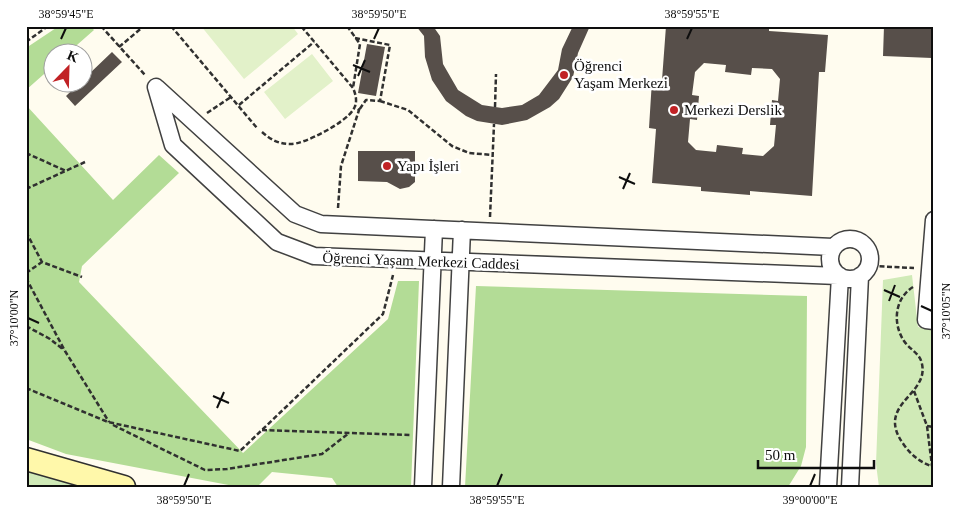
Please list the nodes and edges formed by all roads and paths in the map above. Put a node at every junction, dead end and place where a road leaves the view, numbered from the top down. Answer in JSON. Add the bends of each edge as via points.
{"nodes":[{"id":1,"x":48,"y":26,"type":"edge"},
{"id":2,"x":101,"y":26,"type":"edge"},
{"id":3,"x":144,"y":26,"type":"edge"},
{"id":4,"x":171,"y":26,"type":"edge"},
{"id":5,"x":301,"y":26,"type":"edge"},
{"id":6,"x":347,"y":26,"type":"edge"},
{"id":7,"x":356,"y":38,"type":"junction"},
{"id":8,"x":26,"y":42,"type":"edge"},
{"id":9,"x":314,"y":42,"type":"junction"},
{"id":10,"x":119,"y":47,"type":"junction"},
{"id":11,"x":496,"y":74,"type":"dead end"},
{"id":12,"x":156,"y":87,"type":"junction"},
{"id":13,"x":352,"y":88,"type":"junction"},
{"id":14,"x":231,"y":97,"type":"junction"},
{"id":15,"x":380,"y":101,"type":"junction"},
{"id":16,"x":238,"y":106,"type":"junction"},
{"id":17,"x":355,"y":107,"type":"junction"},
{"id":18,"x":495,"y":108,"type":"dead end"},
{"id":19,"x":359,"y":110,"type":"junction"},
{"id":20,"x":196,"y":121,"type":"junction"},
{"id":21,"x":494,"y":124,"type":"dead end"},
{"id":22,"x":257,"y":128,"type":"dead end"},
{"id":23,"x":262,"y":132,"type":"dead end"},
{"id":24,"x":26,"y":153,"type":"edge"},
{"id":25,"x":493,"y":155,"type":"junction"},
{"id":26,"x":85,"y":162,"type":"dead end"},
{"id":27,"x":66,"y":171,"type":"junction"},
{"id":28,"x":26,"y":189,"type":"edge"},
{"id":29,"x":934,"y":220,"type":"edge"},
{"id":30,"x":337,"y":225,"type":"junction"},
{"id":31,"x":434,"y":229,"type":"junction"},
{"id":32,"x":462,"y":230,"type":"junction"},
{"id":33,"x":490,"y":231,"type":"junction"},
{"id":34,"x":26,"y":232,"type":"edge"},
{"id":35,"x":28,"y":239,"type":"edge"},
{"id":36,"x":833,"y":247,"type":"junction"},
{"id":37,"x":432,"y":261,"type":"junction"},
{"id":38,"x":42,"y":262,"type":"junction"},
{"id":39,"x":460,"y":262,"type":"junction"},
{"id":40,"x":864,"y":271,"type":"junction"},
{"id":41,"x":26,"y":273,"type":"edge"},
{"id":42,"x":930,"y":273,"type":"junction"},
{"id":43,"x":402,"y":276,"type":"dead end"},
{"id":44,"x":839,"y":276,"type":"junction"},
{"id":45,"x":26,"y":278,"type":"edge"},
{"id":46,"x":82,"y":278,"type":"dead end"},
{"id":47,"x":934,"y":321,"type":"edge"},
{"id":48,"x":26,"y":326,"type":"edge"},
{"id":49,"x":65,"y":351,"type":"junction"},
{"id":50,"x":26,"y":388,"type":"edge"},
{"id":51,"x":914,"y":391,"type":"junction"},
{"id":52,"x":108,"y":422,"type":"junction"},
{"id":53,"x":928,"y":426,"type":"junction"},
{"id":54,"x":934,"y":427,"type":"edge"},
{"id":55,"x":262,"y":430,"type":"junction"},
{"id":56,"x":349,"y":433,"type":"junction"},
{"id":57,"x":425,"y":435,"type":"junction"},
{"id":58,"x":26,"y":460,"type":"edge"},
{"id":59,"x":933,"y":467,"type":"edge"},
{"id":60,"x":124,"y":487,"type":"edge"},
{"id":61,"x":423,"y":487,"type":"edge"},
{"id":62,"x":451,"y":487,"type":"edge"},
{"id":63,"x":828,"y":487,"type":"edge"},
{"id":64,"x":850,"y":487,"type":"edge"}],
"edges":[{"from":1,"to":8,"type":"path"},
{"from":2,"to":10,"type":"path"},
{"from":3,"to":10,"type":"path"},
{"from":4,"to":14,"type":"path"},
{"from":5,"to":9,"type":"path"},
{"from":6,"to":7,"type":"path"},
{"from":7,"to":13,"type":"path","via":[[360,44]]},
{"from":7,"to":15,"type":"path","via":[[390,45]]},
{"from":9,"to":13,"type":"path"},
{"from":9,"to":16,"type":"path"},
{"from":10,"to":12,"type":"path"},
{"from":11,"to":18,"type":"path"},
{"from":12,"to":20,"type":"street"},
{"from":12,"to":37,"type":"street","name":"Öğrenci Yaşam Merkezi Caddesi","via":[[173,145],[277,242],[314,256]]},
{"from":13,"to":17,"type":"path","via":[[356,96]]},
{"from":14,"to":16,"type":"path"},
{"from":14,"to":20,"type":"path"},
{"from":15,"to":19,"type":"path","via":[[366,100]]},
{"from":15,"to":25,"type":"path","via":[[408,110],[452,146],[469,153]]},
{"from":16,"to":22,"type":"path"},
{"from":17,"to":19,"type":"path"},
{"from":17,"to":23,"type":"path","via":[[348,116],[300,143],[282,144]]},
{"from":19,"to":30,"type":"path","via":[[341,166]]},
{"from":20,"to":30,"type":"street","via":[[295,214],[320,224]]},
{"from":21,"to":25,"type":"path"},
{"from":24,"to":27,"type":"path"},
{"from":25,"to":33,"type":"path"},
{"from":26,"to":27,"type":"path"},
{"from":27,"to":28,"type":"path"},
{"from":29,"to":42,"type":"street"},
{"from":30,"to":31,"type":"street"},
{"from":31,"to":32,"type":"street"},
{"from":31,"to":37,"type":"street"},
{"from":32,"to":33,"type":"street"},
{"from":32,"to":39,"type":"street"},
{"from":33,"to":36,"type":"street"},
{"from":34,"to":35,"type":"path"},
{"from":35,"to":38,"type":"path"},
{"from":36,"to":40,"type":"street","via":[[844,239],[858,240],[868,250]]},
{"from":36,"to":44,"type":"street","via":[[829,260]]},
{"from":37,"to":39,"type":"street","name":"Öğrenci Yaşam Merkezi Caddesi"},
{"from":37,"to":57,"type":"street"},
{"from":38,"to":41,"type":"path"},
{"from":38,"to":46,"type":"path"},
{"from":39,"to":44,"type":"street","name":"Öğrenci Yaşam Merkezi Caddesi"},
{"from":39,"to":62,"type":"street"},
{"from":40,"to":42,"type":"path"},
{"from":40,"to":44,"type":"street","via":[[847,279]]},
{"from":40,"to":64,"type":"street"},
{"from":42,"to":47,"type":"street","via":[[926,320]]},
{"from":42,"to":51,"type":"path","via":[[907,291],[897,312],[901,336],[917,353],[923,367],[921,380]]},
{"from":43,"to":55,"type":"path","via":[[392,275],[383,314]]},
{"from":44,"to":63,"type":"street"},
{"from":45,"to":49,"type":"path"},
{"from":48,"to":49,"type":"path"},
{"from":49,"to":52,"type":"path"},
{"from":50,"to":52,"type":"path"},
{"from":51,"to":53,"type":"path"},
{"from":51,"to":59,"type":"path","via":[[899,407],[896,432],[911,454]]},
{"from":52,"to":55,"type":"path","via":[[240,451]]},
{"from":52,"to":56,"type":"path","via":[[205,470],[322,454]]},
{"from":53,"to":54,"type":"path"},
{"from":53,"to":59,"type":"path"},
{"from":55,"to":56,"type":"path"},
{"from":56,"to":57,"type":"path"},
{"from":57,"to":61,"type":"street"},
{"from":58,"to":60,"type":"street"}]}
